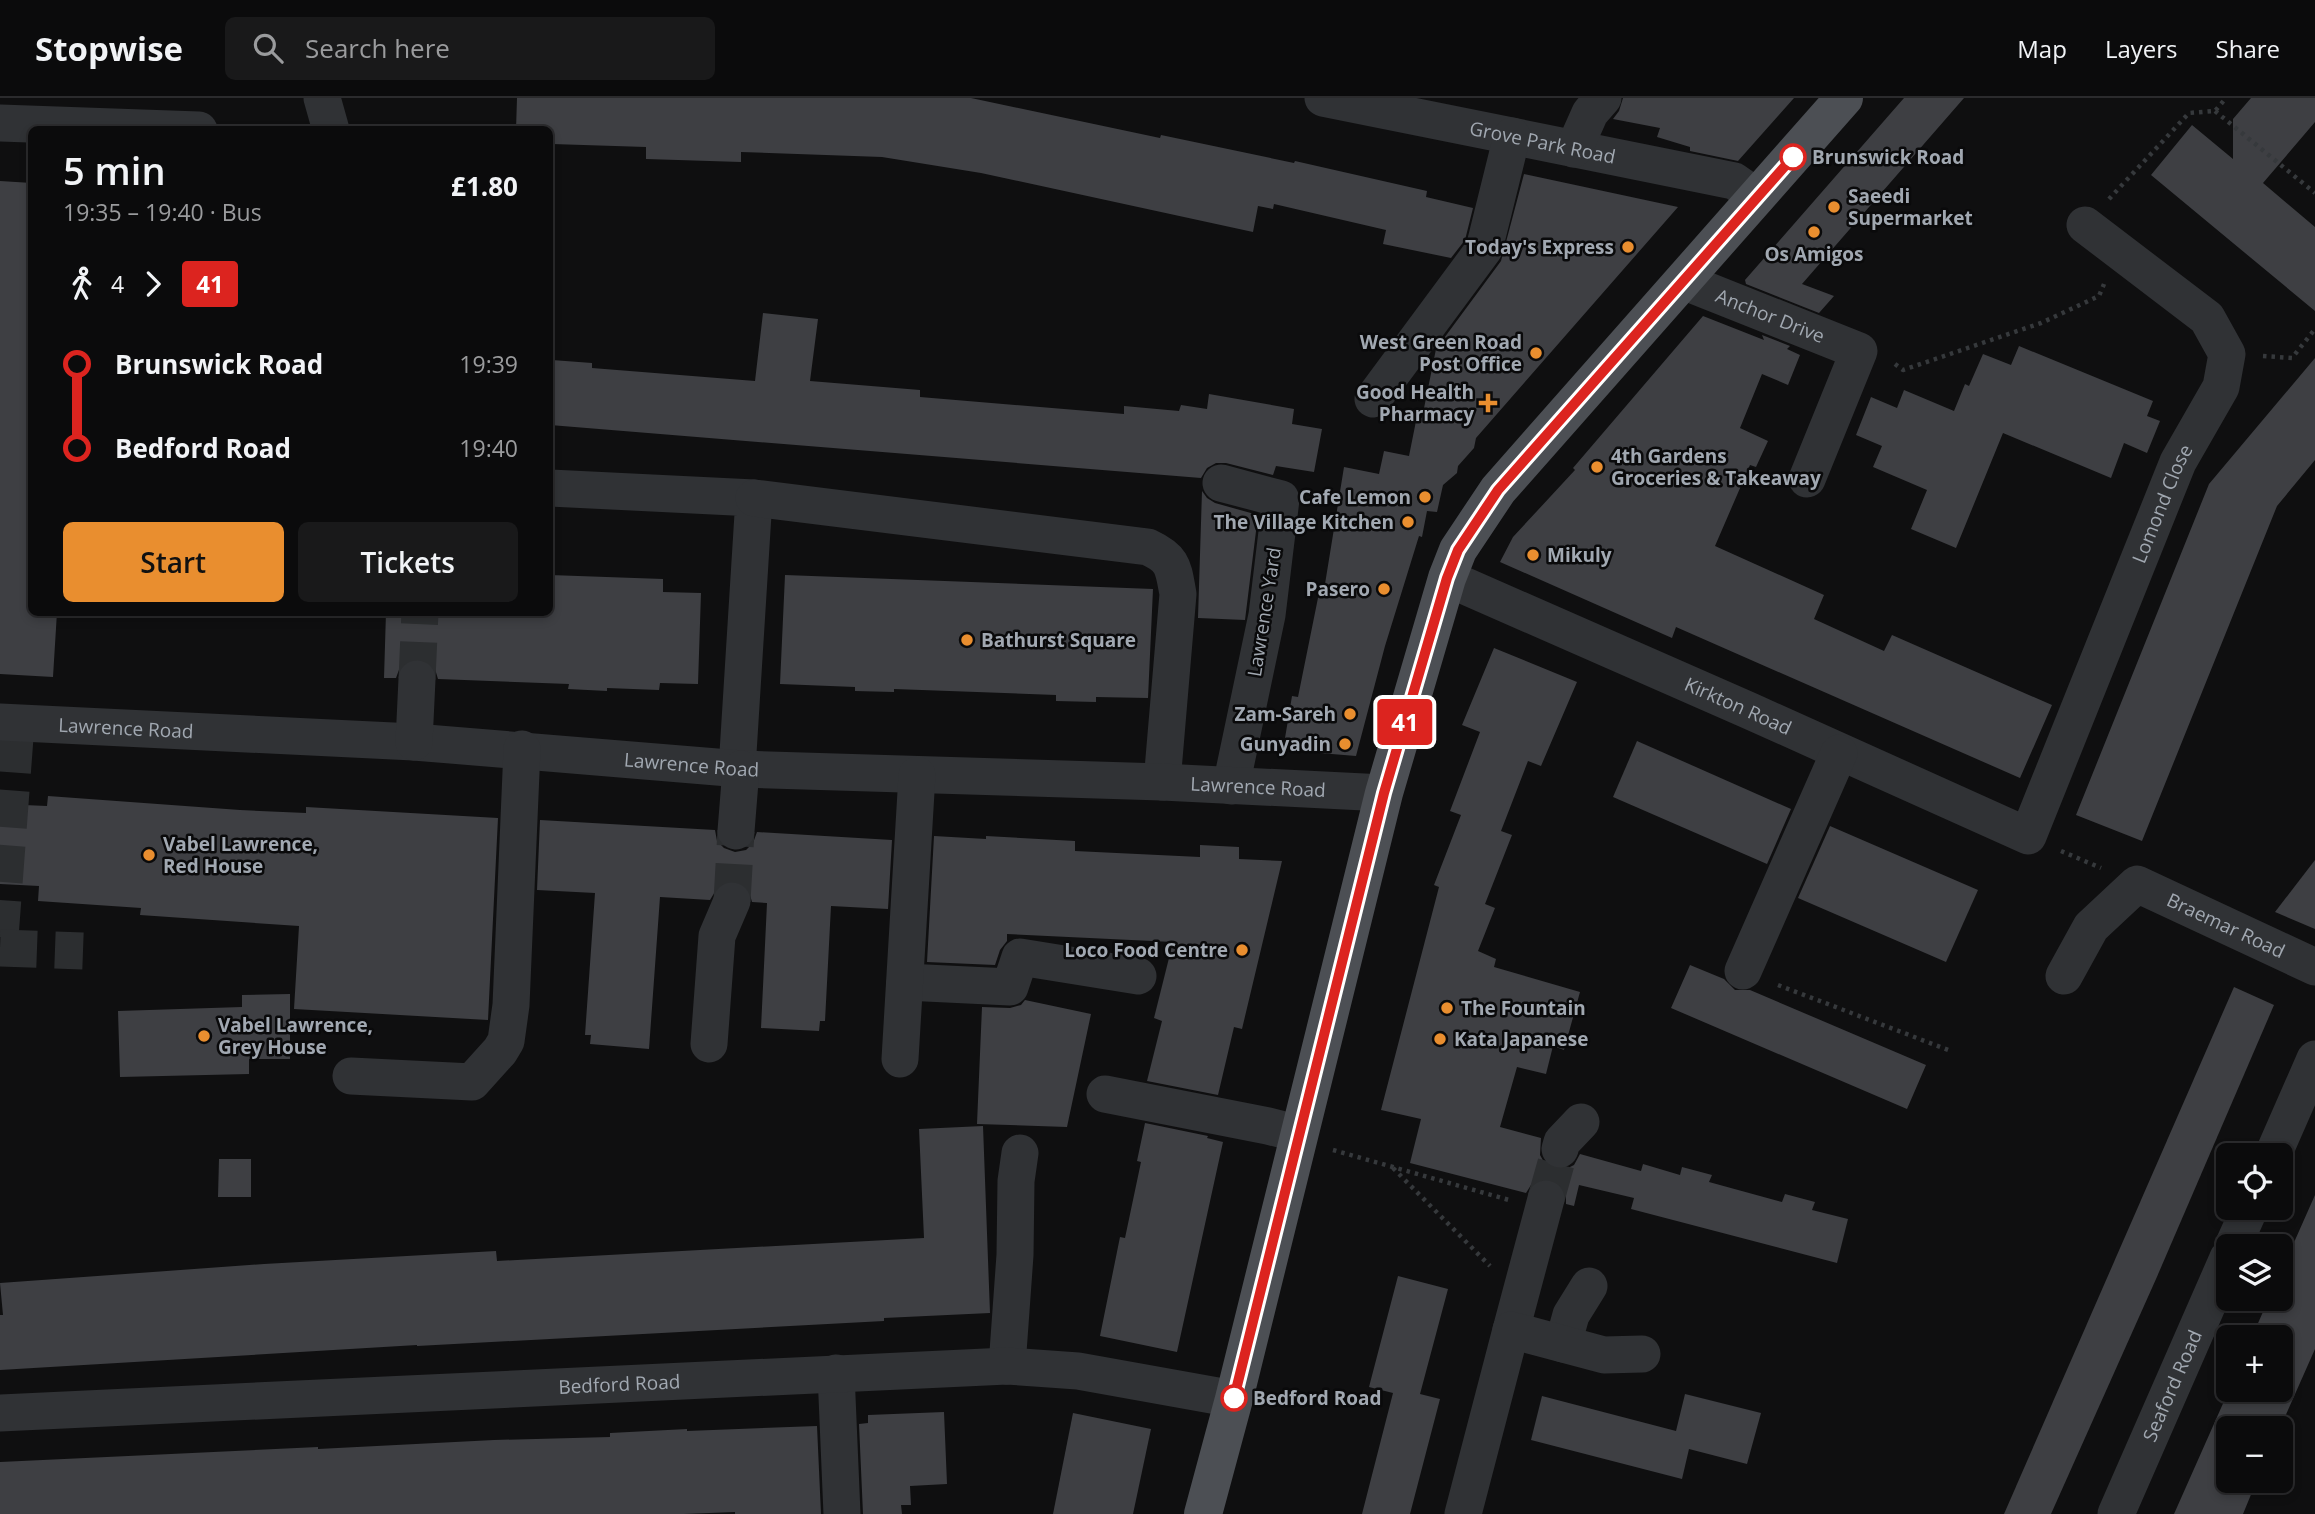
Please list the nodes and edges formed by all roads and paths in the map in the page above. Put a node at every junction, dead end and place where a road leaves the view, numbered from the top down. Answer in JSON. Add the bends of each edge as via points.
{"nodes":[{"id":1,"x":322,"y":98,"type":"edge"},
{"id":2,"x":1323,"y":98,"type":"edge"},
{"id":3,"x":1603,"y":98,"type":"edge"},
{"id":4,"x":1844,"y":98,"type":"edge"},
{"id":5,"x":2226,"y":98,"type":"edge"},
{"id":6,"x":2215,"y":111,"type":"junction"},
{"id":7,"x":0,"y":123,"type":"edge"},
{"id":8,"x":85,"y":126,"type":"edge"},
{"id":9,"x":330,"y":126,"type":"edge"},
{"id":10,"x":1512,"y":135,"type":"junction"},
{"id":11,"x":1574,"y":149,"type":"junction"},
{"id":12,"x":2315,"y":193,"type":"edge"},
{"id":13,"x":1757,"y":197,"type":"junction"},
{"id":14,"x":2085,"y":225,"type":"joint"},
{"id":15,"x":2118,"y":251,"type":"junction"},
{"id":16,"x":1683,"y":281,"type":"junction"},
{"id":17,"x":2315,"y":329,"type":"edge"},
{"id":18,"x":1872,"y":354,"type":"junction"},
{"id":19,"x":2227,"y":354,"type":"junction"},
{"id":20,"x":1373,"y":399,"type":"dead end"},
{"id":21,"x":1807,"y":480,"type":"dead end"},
{"id":22,"x":1221,"y":484,"type":"dead end"},
{"id":23,"x":553,"y":488,"type":"edge"},
{"id":24,"x":754,"y":498,"type":"junction"},
{"id":25,"x":1447,"y":578,"type":"junction"},
{"id":26,"x":417,"y":679,"type":"tunnel mouth"},
{"id":27,"x":0,"y":722,"type":"edge"},
{"id":28,"x":414,"y":742,"type":"junction"},
{"id":29,"x":522,"y":750,"type":"junction"},
{"id":30,"x":1839,"y":753,"type":"junction"},
{"id":31,"x":739,"y":769,"type":"junction"},
{"id":32,"x":917,"y":775,"type":"junction"},
{"id":33,"x":1162,"y":782,"type":"junction"},
{"id":34,"x":1231,"y":786,"type":"junction"},
{"id":35,"x":1384,"y":793,"type":"junction"},
{"id":36,"x":736,"y":831,"type":"tunnel mouth"},
{"id":37,"x":2028,"y":836,"type":"junction"},
{"id":38,"x":2137,"y":884,"type":"junction"},
{"id":39,"x":732,"y":901,"type":"tunnel mouth"},
{"id":40,"x":2315,"y":967,"type":"edge"},
{"id":41,"x":1743,"y":971,"type":"joint"},
{"id":42,"x":1138,"y":976,"type":"dead end"},
{"id":43,"x":2064,"y":976,"type":"dead end"},
{"id":44,"x":905,"y":982,"type":"junction"},
{"id":45,"x":709,"y":1044,"type":"dead end"},
{"id":46,"x":1951,"y":1051,"type":"dead end"},
{"id":47,"x":900,"y":1059,"type":"dead end"},
{"id":48,"x":2315,"y":1059,"type":"edge"},
{"id":49,"x":351,"y":1076,"type":"dead end"},
{"id":50,"x":1105,"y":1094,"type":"dead end"},
{"id":51,"x":1300,"y":1131,"type":"junction"},
{"id":52,"x":2278,"y":1143,"type":"edge"},
{"id":53,"x":1020,"y":1153,"type":"dead end"},
{"id":54,"x":1393,"y":1167,"type":"junction"},
{"id":55,"x":1545,"y":1204,"type":"joint"},
{"id":56,"x":1523,"y":1284,"type":"junction"},
{"id":57,"x":2216,"y":1285,"type":"edge"},
{"id":58,"x":1588,"y":1286,"type":"dead end"},
{"id":59,"x":1508,"y":1343,"type":"junction"},
{"id":60,"x":1563,"y":1344,"type":"junction"},
{"id":61,"x":1642,"y":1354,"type":"dead end"},
{"id":62,"x":1007,"y":1366,"type":"junction"},
{"id":63,"x":836,"y":1373,"type":"junction"},
{"id":64,"x":1234,"y":1399,"type":"junction"},
{"id":65,"x":0,"y":1413,"type":"edge"},
{"id":66,"x":842,"y":1514,"type":"edge"},
{"id":67,"x":1203,"y":1514,"type":"edge"},
{"id":68,"x":1463,"y":1514,"type":"edge"},
{"id":69,"x":2116,"y":1514,"type":"edge"}],
"edges":[{"from":1,"to":9,"type":"street"},
{"from":2,"to":10,"type":"street","name":"Grove Park Road"},
{"from":3,"to":11,"type":"street","via":[[1590,113]]},
{"from":4,"to":13,"type":"main road"},
{"from":5,"to":6,"type":"path"},
{"from":6,"to":12,"type":"path"},
{"from":6,"to":14,"type":"path","via":[[2189,113]]},
{"from":7,"to":8,"type":"street"},
{"from":10,"to":11,"type":"street","name":"Grove Park Road"},
{"from":10,"to":20,"type":"street","via":[[1484,248]]},
{"from":11,"to":13,"type":"street","name":"Grove Park Road","via":[[1734,181]]},
{"from":13,"to":16,"type":"main road"},
{"from":14,"to":15,"type":"street"},
{"from":15,"to":18,"type":"path","via":[[2099,296],[2041,323],[1903,370]]},
{"from":15,"to":19,"type":"street","via":[[2207,318]]},
{"from":16,"to":18,"type":"street","name":"Anchor Drive"},
{"from":16,"to":25,"type":"main road","via":[[1498,490],[1458,550]]},
{"from":17,"to":19,"type":"path","via":[[2292,358]]},
{"from":18,"to":21,"type":"street"},
{"from":19,"to":37,"type":"street","name":"Lomond Close","via":[[2221,387],[2178,462]]},
{"from":22,"to":34,"type":"street","name":"Lawrence Yard","via":[[1281,499],[1267,615]]},
{"from":23,"to":24,"type":"street"},
{"from":24,"to":31,"type":"street"},
{"from":24,"to":33,"type":"street","via":[[1148,547],[1162,553],[1173,565],[1178,594]]},
{"from":25,"to":30,"type":"street","name":"Kirkton Road"},
{"from":25,"to":35,"type":"main road"},
{"from":26,"to":28,"type":"street"},
{"from":27,"to":28,"type":"street","name":"Lawrence Road"},
{"from":28,"to":29,"type":"street","name":"Lawrence Road"},
{"from":29,"to":31,"type":"street","name":"Lawrence Road"},
{"from":29,"to":49,"type":"street","via":[[506,1041],[472,1082]]},
{"from":30,"to":37,"type":"street","name":"Kirkton Road"},
{"from":30,"to":41,"type":"street"},
{"from":31,"to":32,"type":"street","name":"Lawrence Road"},
{"from":31,"to":36,"type":"street"},
{"from":32,"to":33,"type":"street","name":"Lawrence Road"},
{"from":32,"to":44,"type":"street"},
{"from":33,"to":34,"type":"street","name":"Lawrence Road"},
{"from":34,"to":35,"type":"street","name":"Lawrence Road"},
{"from":35,"to":51,"type":"main road"},
{"from":37,"to":38,"type":"path"},
{"from":38,"to":40,"type":"street","name":"Braemar Road"},
{"from":38,"to":43,"type":"street","via":[[2091,928]]},
{"from":39,"to":45,"type":"street","via":[[717,936]]},
{"from":41,"to":46,"type":"path"},
{"from":42,"to":44,"type":"street","via":[[1020,957],[1010,987]]},
{"from":44,"to":47,"type":"street"},
{"from":48,"to":52,"type":"street"},
{"from":50,"to":51,"type":"street"},
{"from":51,"to":54,"type":"path","via":[[1323,1135],[1320,1146]]},
{"from":51,"to":64,"type":"main road"},
{"from":53,"to":62,"type":"street"},
{"from":54,"to":55,"type":"path"},
{"from":54,"to":56,"type":"path","via":[[1502,1278]]},
{"from":55,"to":56,"type":"street"},
{"from":56,"to":59,"type":"street"},
{"from":57,"to":69,"type":"street","name":"Seaford Road"},
{"from":58,"to":60,"type":"street"},
{"from":59,"to":60,"type":"street"},
{"from":59,"to":68,"type":"street"},
{"from":60,"to":61,"type":"street","via":[[1604,1354]]},
{"from":62,"to":63,"type":"street","name":"Bedford Road"},
{"from":62,"to":64,"type":"street","name":"Bedford Road","via":[[1078,1371]]},
{"from":63,"to":65,"type":"street","name":"Bedford Road"},
{"from":63,"to":66,"type":"street"},
{"from":64,"to":67,"type":"main road"}]}
